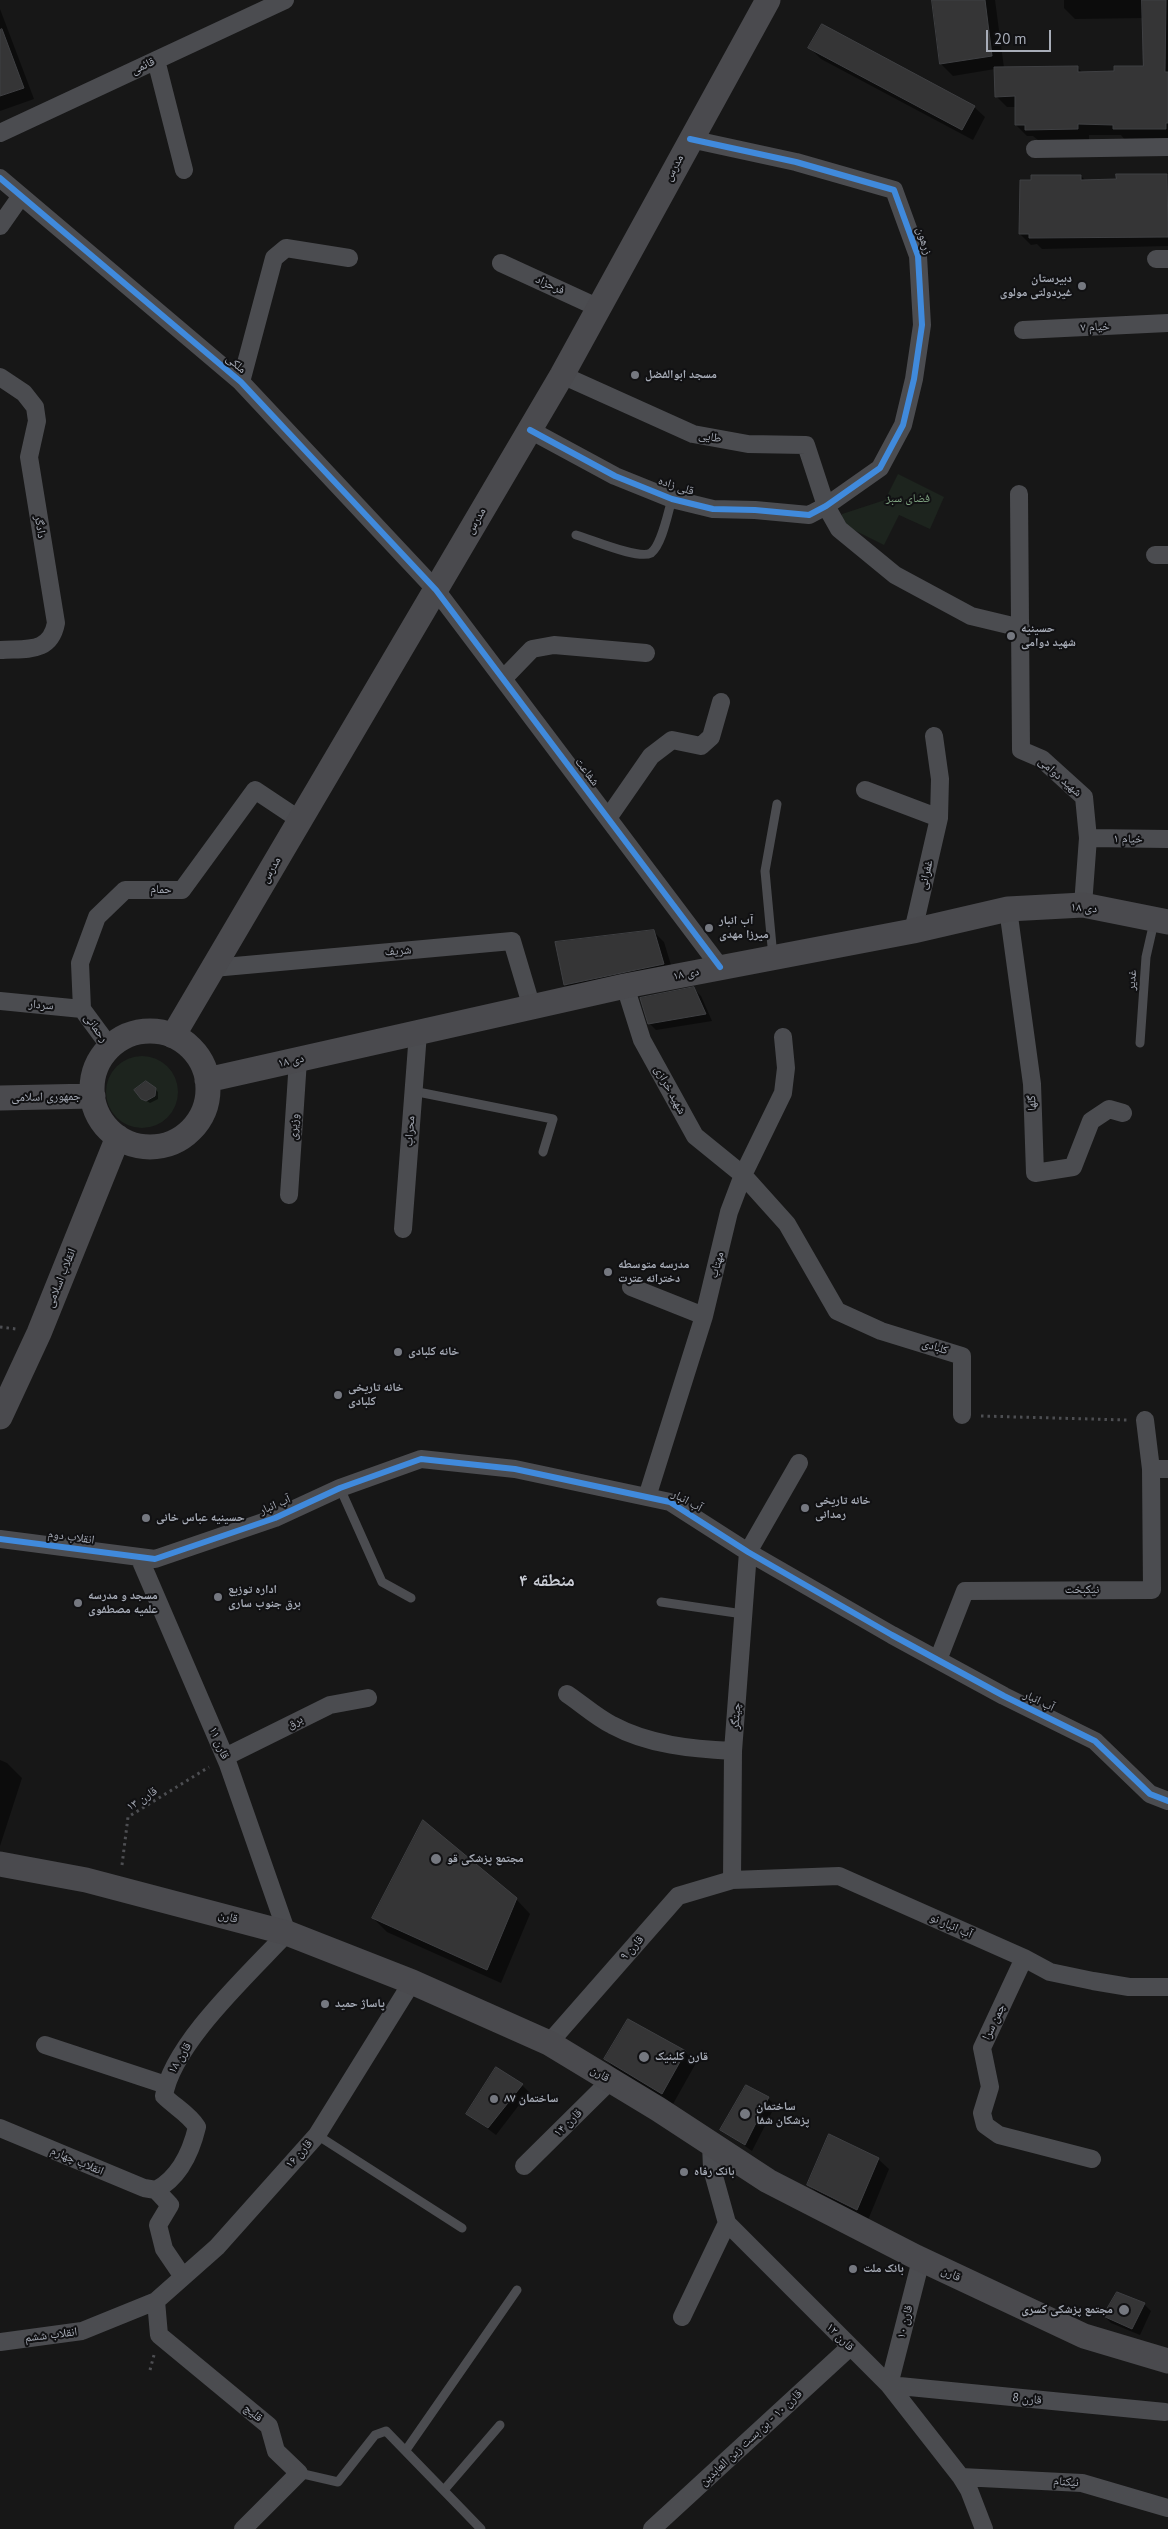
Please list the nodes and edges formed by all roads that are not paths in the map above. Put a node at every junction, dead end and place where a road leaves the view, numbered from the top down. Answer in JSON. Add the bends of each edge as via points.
{"nodes":[{"id":1,"x":285,"y":0,"type":"edge"},
{"id":2,"x":768,"y":0,"type":"edge"},
{"id":3,"x":156,"y":60,"type":"junction"},
{"id":4,"x":0,"y":133,"type":"edge"},
{"id":5,"x":690,"y":139,"type":"junction"},
{"id":6,"x":1168,"y":148,"type":"edge"},
{"id":7,"x":1034,"y":149,"type":"dead end"},
{"id":8,"x":184,"y":170,"type":"dead end"},
{"id":9,"x":0,"y":178,"type":"edge"},
{"id":10,"x":21,"y":196,"type":"junction"},
{"id":11,"x":0,"y":226,"type":"edge"},
{"id":12,"x":349,"y":258,"type":"dead end"},
{"id":13,"x":501,"y":263,"type":"dead end"},
{"id":14,"x":599,"y":308,"type":"junction"},
{"id":15,"x":1168,"y":324,"type":"edge"},
{"id":16,"x":1022,"y":330,"type":"dead end"},
{"id":17,"x":562,"y":375,"type":"junction"},
{"id":18,"x":0,"y":377,"type":"edge"},
{"id":19,"x":241,"y":382,"type":"junction"},
{"id":20,"x":530,"y":430,"type":"junction"},
{"id":21,"x":1019,"y":494,"type":"dead end"},
{"id":22,"x":672,"y":499,"type":"junction"},
{"id":23,"x":826,"y":506,"type":"junction"},
{"id":24,"x":576,"y":534,"type":"dead end"},
{"id":25,"x":436,"y":590,"type":"junction"},
{"id":26,"x":1021,"y":628,"type":"junction"},
{"id":27,"x":0,"y":650,"type":"edge"},
{"id":28,"x":646,"y":653,"type":"dead end"},
{"id":29,"x":503,"y":679,"type":"junction"},
{"id":30,"x":721,"y":702,"type":"dead end"},
{"id":31,"x":934,"y":736,"type":"dead end"},
{"id":32,"x":865,"y":790,"type":"dead end"},
{"id":33,"x":777,"y":804,"type":"dead end"},
{"id":34,"x":608,"y":818,"type":"junction"},
{"id":35,"x":939,"y":818,"type":"junction"},
{"id":36,"x":300,"y":820,"type":"junction"},
{"id":37,"x":1088,"y":838,"type":"junction"},
{"id":38,"x":1168,"y":839,"type":"edge"},
{"id":39,"x":1083,"y":905,"type":"junction"},
{"id":40,"x":1008,"y":910,"type":"junction"},
{"id":41,"x":1161,"y":920,"type":"edge"},
{"id":42,"x":913,"y":931,"type":"junction"},
{"id":43,"x":773,"y":958,"type":"junction"},
{"id":44,"x":720,"y":967,"type":"junction"},
{"id":45,"x":213,"y":968,"type":"junction"},
{"id":46,"x":625,"y":986,"type":"junction"},
{"id":47,"x":0,"y":1001,"type":"edge"},
{"id":48,"x":532,"y":1008,"type":"junction"},
{"id":49,"x":82,"y":1009,"type":"junction"},
{"id":50,"x":418,"y":1033,"type":"junction"},
{"id":51,"x":173,"y":1036,"type":"junction"},
{"id":52,"x":783,"y":1037,"type":"dead end"},
{"id":53,"x":1140,"y":1043,"type":"dead end"},
{"id":54,"x":110,"y":1047,"type":"junction"},
{"id":55,"x":298,"y":1060,"type":"junction"},
{"id":56,"x":207,"y":1080,"type":"junction"},
{"id":57,"x":413,"y":1091,"type":"junction"},
{"id":58,"x":93,"y":1096,"type":"junction"},
{"id":59,"x":0,"y":1098,"type":"edge"},
{"id":60,"x":1123,"y":1112,"type":"dead end"},
{"id":61,"x":118,"y":1137,"type":"junction"},
{"id":62,"x":542,"y":1152,"type":"dead end"},
{"id":63,"x":743,"y":1175,"type":"junction"},
{"id":64,"x":289,"y":1195,"type":"dead end"},
{"id":65,"x":403,"y":1229,"type":"dead end"},
{"id":66,"x":631,"y":1287,"type":"dead end"},
{"id":67,"x":704,"y":1316,"type":"junction"},
{"id":68,"x":962,"y":1415,"type":"road end"},
{"id":69,"x":0,"y":1417,"type":"edge"},
{"id":70,"x":1145,"y":1420,"type":"road end"},
{"id":71,"x":799,"y":1463,"type":"dead end"},
{"id":72,"x":1159,"y":1469,"type":"edge"},
{"id":73,"x":340,"y":1488,"type":"junction"},
{"id":74,"x":647,"y":1497,"type":"junction"},
{"id":75,"x":0,"y":1539,"type":"edge"},
{"id":76,"x":748,"y":1552,"type":"junction"},
{"id":77,"x":139,"y":1557,"type":"junction"},
{"id":78,"x":411,"y":1598,"type":"dead end"},
{"id":79,"x":661,"y":1602,"type":"dead end"},
{"id":80,"x":743,"y":1614,"type":"junction"},
{"id":81,"x":938,"y":1660,"type":"junction"},
{"id":82,"x":568,"y":1694,"type":"dead end"},
{"id":83,"x":368,"y":1698,"type":"dead end"},
{"id":84,"x":733,"y":1751,"type":"junction"},
{"id":85,"x":225,"y":1757,"type":"junction"},
{"id":86,"x":1168,"y":1801,"type":"edge"},
{"id":87,"x":0,"y":1864,"type":"edge"},
{"id":88,"x":732,"y":1880,"type":"junction"},
{"id":89,"x":287,"y":1933,"type":"junction"},
{"id":90,"x":1024,"y":1958,"type":"junction"},
{"id":91,"x":412,"y":1982,"type":"junction"},
{"id":92,"x":1168,"y":1987,"type":"edge"},
{"id":93,"x":549,"y":2043,"type":"junction"},
{"id":94,"x":45,"y":2045,"type":"dead end"},
{"id":95,"x":612,"y":2080,"type":"junction"},
{"id":96,"x":166,"y":2085,"type":"junction"},
{"id":97,"x":0,"y":2128,"type":"edge"},
{"id":98,"x":317,"y":2135,"type":"junction"},
{"id":99,"x":711,"y":2143,"type":"junction"},
{"id":100,"x":1092,"y":2159,"type":"dead end"},
{"id":101,"x":524,"y":2166,"type":"dead end"},
{"id":102,"x":156,"y":2190,"type":"junction"},
{"id":103,"x":727,"y":2223,"type":"junction"},
{"id":104,"x":462,"y":2228,"type":"dead end"},
{"id":105,"x":920,"y":2260,"type":"junction"},
{"id":106,"x":183,"y":2277,"type":"junction"},
{"id":107,"x":517,"y":2290,"type":"dead end"},
{"id":108,"x":156,"y":2301,"type":"junction"},
{"id":109,"x":682,"y":2316,"type":"dead end"},
{"id":110,"x":0,"y":2342,"type":"edge"},
{"id":111,"x":850,"y":2347,"type":"junction"},
{"id":112,"x":1168,"y":2361,"type":"edge"},
{"id":113,"x":889,"y":2385,"type":"junction"},
{"id":114,"x":1165,"y":2412,"type":"dead end"},
{"id":115,"x":500,"y":2425,"type":"dead end"},
{"id":116,"x":406,"y":2450,"type":"junction"},
{"id":117,"x":299,"y":2474,"type":"junction"},
{"id":118,"x":961,"y":2477,"type":"junction"},
{"id":119,"x":444,"y":2490,"type":"junction"},
{"id":120,"x":1168,"y":2508,"type":"edge"},
{"id":121,"x":243,"y":2529,"type":"edge"},
{"id":122,"x":481,"y":2529,"type":"edge"},
{"id":123,"x":652,"y":2529,"type":"edge"},
{"id":124,"x":984,"y":2529,"type":"edge"}],
"edges":[{"from":1,"to":3,"type":"street","name":"قائمی"},
{"from":2,"to":5,"type":"main road","name":"مدرس"},
{"from":3,"to":4,"type":"street","name":"قائمی"},
{"from":3,"to":8,"type":"street"},
{"from":5,"to":14,"type":"main road","name":"مدرس"},
{"from":5,"to":23,"type":"street","name":"زرهون","via":[[796,162],[894,190],[918,256],[922,325],[914,379],[903,424],[880,468]]},
{"from":6,"to":7,"type":"street"},
{"from":9,"to":10,"type":"street","name":"ملکی"},
{"from":10,"to":11,"type":"street"},
{"from":10,"to":19,"type":"street","name":"ملکی"},
{"from":12,"to":19,"type":"street","via":[[286,248],[274,258]]},
{"from":13,"to":14,"type":"street","name":"فرحزاد"},
{"from":14,"to":17,"type":"main road","name":"مدرس"},
{"from":15,"to":16,"type":"street","name":"خیام ۷"},
{"from":17,"to":20,"type":"main road","name":"مدرس"},
{"from":17,"to":23,"type":"street","name":"طایی","via":[[693,434],[748,444],[806,445]]},
{"from":18,"to":27,"type":"street","name":"دادگر","via":[[24,393],[35,407],[37,421],[29,457],[56,623],[54,636],[44,646]]},
{"from":19,"to":25,"type":"street","name":"ملکی"},
{"from":20,"to":22,"type":"street","name":"قلی زاده","via":[[615,476]]},
{"from":20,"to":25,"type":"main road","name":"مدرس"},
{"from":21,"to":26,"type":"street"},
{"from":22,"to":23,"type":"street","name":"قلی زاده","via":[[713,509],[809,515]]},
{"from":22,"to":24,"type":"lane","via":[[661,538],[652,552],[640,556]]},
{"from":23,"to":26,"type":"street","via":[[839,529],[895,575],[971,616]]},
{"from":25,"to":29,"type":"street","name":"شفاعت"},
{"from":25,"to":36,"type":"main road","name":"مدرس"},
{"from":26,"to":37,"type":"street","name":"شهید دوامی","via":[[1021,750],[1042,759],[1084,797]]},
{"from":28,"to":29,"type":"street","via":[[554,645],[532,649]]},
{"from":29,"to":34,"type":"street","name":"شفاعت"},
{"from":30,"to":34,"type":"street","via":[[710,738],[701,746],[672,740],[651,756]]},
{"from":31,"to":35,"type":"street","name":"غفرانی","via":[[940,779]]},
{"from":32,"to":35,"type":"street"},
{"from":33,"to":43,"type":"lane","via":[[765,871]]},
{"from":34,"to":44,"type":"street","name":"شفاعت"},
{"from":35,"to":42,"type":"street","name":"غفرانی"},
{"from":36,"to":45,"type":"main road","name":"مدرس"},
{"from":36,"to":49,"type":"street","name":"حمام","via":[[254,790],[182,890],[125,890],[97,916],[80,963]]},
{"from":37,"to":38,"type":"street","name":"خیام ۱"},
{"from":37,"to":39,"type":"street","name":"شهید دوامی"},
{"from":39,"to":40,"type":"main road","name":"۱۸ دی"},
{"from":39,"to":41,"type":"main road","name":"۱۸ دی"},
{"from":40,"to":42,"type":"main road","name":"۱۸ دی"},
{"from":40,"to":60,"type":"street","name":"گلها","via":[[1032,1084],[1035,1173],[1073,1167],[1091,1121],[1110,1109]]},
{"from":41,"to":53,"type":"lane","name":"غدیر","via":[[1146,957]]},
{"from":42,"to":43,"type":"main road","name":"۱۸ دی"},
{"from":43,"to":44,"type":"main road","name":"۱۸ دی"},
{"from":44,"to":46,"type":"main road","name":"۱۸ دی"},
{"from":45,"to":48,"type":"street","name":"شریف","via":[[512,941]]},
{"from":45,"to":51,"type":"main road","name":"مدرس"},
{"from":46,"to":48,"type":"main road","name":"۱۸ دی"},
{"from":46,"to":63,"type":"street","name":"شهید خرازی","via":[[642,1040],[695,1136]]},
{"from":47,"to":49,"type":"street","name":"سردار"},
{"from":48,"to":50,"type":"main road","name":"۱۸ دی"},
{"from":49,"to":54,"type":"street","name":"رحمانی"},
{"from":50,"to":55,"type":"main road","name":"۱۸ دی"},
{"from":50,"to":57,"type":"street","name":"محراب"},
{"from":51,"to":54,"type":"main road","via":[[140,1032]]},
{"from":51,"to":56,"type":"main road","via":[[190,1047],[201,1062]]},
{"from":52,"to":63,"type":"street","name":"مهتاب","via":[[786,1068],[783,1093]]},
{"from":54,"to":58,"type":"main road","via":[[93,1078]]},
{"from":55,"to":56,"type":"main road","name":"۱۸ دی"},
{"from":55,"to":64,"type":"street","name":"وزیری"},
{"from":56,"to":61,"type":"main road","via":[[207,1100],[200,1119],[182,1138],[170,1144],[143,1146]]},
{"from":57,"to":62,"type":"lane","via":[[553,1119]]},
{"from":57,"to":65,"type":"street","name":"محراب"},
{"from":58,"to":59,"type":"main road","name":"جمهوری اسلامی"},
{"from":58,"to":61,"type":"main road","via":[[101,1119]]},
{"from":61,"to":69,"type":"main road","name":"انقلاب اسلامی","via":[[39,1333]]},
{"from":63,"to":67,"type":"street","name":"مهتاب","via":[[730,1212]]},
{"from":63,"to":68,"type":"street","name":"کلبادی","via":[[787,1224],[837,1311],[881,1331],[962,1356]]},
{"from":66,"to":67,"type":"street"},
{"from":67,"to":74,"type":"street","name":"مهتاب"},
{"from":70,"to":72,"type":"street"},
{"from":71,"to":76,"type":"street"},
{"from":72,"to":81,"type":"street","name":"نیکبخت","via":[[1152,1590],[965,1591]]},
{"from":73,"to":74,"type":"street","name":"آب انبار","via":[[421,1459],[515,1469]]},
{"from":73,"to":77,"type":"street","name":"آب انبار","via":[[275,1518],[192,1547],[155,1559]]},
{"from":73,"to":78,"type":"lane","via":[[382,1582]]},
{"from":74,"to":76,"type":"street","name":"آب انبار","via":[[670,1502]]},
{"from":75,"to":77,"type":"street","name":"انقلاب دوم"},
{"from":76,"to":80,"type":"street","name":"چیتگر"},
{"from":76,"to":81,"type":"street","name":"آب انبار"},
{"from":77,"to":85,"type":"street","name":"قارن ۱۱"},
{"from":79,"to":80,"type":"lane"},
{"from":80,"to":84,"type":"street","name":"چیتگر"},
{"from":81,"to":86,"type":"street","name":"آب انبار","via":[[1095,1741],[1150,1794]]},
{"from":82,"to":84,"type":"street","via":[[612,1725],[640,1736],[687,1749]]},
{"from":83,"to":85,"type":"street","name":"برق","via":[[330,1705]]},
{"from":84,"to":88,"type":"street","name":"چیتگر"},
{"from":85,"to":89,"type":"street","name":"قارن ۱۱"},
{"from":87,"to":89,"type":"main road","name":"قارن","via":[[86,1880]]},
{"from":88,"to":90,"type":"street","name":"آب انبار نو","via":[[839,1876]]},
{"from":88,"to":93,"type":"street","name":"قارن ٩","via":[[678,1896]]},
{"from":89,"to":91,"type":"main road","name":"قارن"},
{"from":89,"to":96,"type":"street","name":"قارن ۱۸","via":[[185,2047]]},
{"from":90,"to":92,"type":"street","name":"آب انبار نو","via":[[1059,1974],[1129,1987]]},
{"from":90,"to":100,"type":"street","name":"چمن سرا","via":[[982,2048],[990,2087],[982,2113],[985,2125],[999,2135]]},
{"from":91,"to":93,"type":"main road","name":"قارن"},
{"from":91,"to":98,"type":"street","name":"قارن ۱۶"},
{"from":93,"to":95,"type":"main road","name":"قارن"},
{"from":94,"to":96,"type":"street"},
{"from":95,"to":99,"type":"main road","name":"قارن"},
{"from":95,"to":101,"type":"street","name":"قارن ۱۴"},
{"from":96,"to":102,"type":"street","name":"قارن ۱۸","via":[[164,2096],[197,2127],[192,2146],[182,2164],[167,2184]]},
{"from":97,"to":102,"type":"street","name":"انقلاب چهارم","via":[[82,2164]]},
{"from":98,"to":104,"type":"lane"},
{"from":98,"to":106,"type":"street","name":"قارن ۱۶","via":[[217,2247]]},
{"from":99,"to":103,"type":"street","name":"قارن ۱۲","via":[[712,2169]]},
{"from":99,"to":105,"type":"main road","name":"قارن","via":[[768,2182]]},
{"from":102,"to":106,"type":"street","via":[[170,2205],[158,2226],[164,2249]]},
{"from":103,"to":109,"type":"street"},
{"from":103,"to":111,"type":"street","name":"قارن ۱۲"},
{"from":105,"to":112,"type":"main road","name":"قارن","via":[[1084,2336]]},
{"from":105,"to":113,"type":"street","name":"قارن ١٠"},
{"from":106,"to":108,"type":"street","name":"قارن ۱۶"},
{"from":107,"to":116,"type":"lane"},
{"from":108,"to":110,"type":"street","name":"انقلاب ششم","via":[[82,2332]]},
{"from":108,"to":117,"type":"street","name":"قلیچ","via":[[159,2336],[269,2426],[276,2451]]},
{"from":111,"to":113,"type":"street","name":"قارن ۱۲"},
{"from":111,"to":123,"type":"street","name":"قارن ۱۰ - بن بست زین العابدین"},
{"from":113,"to":114,"type":"street","name":"قارن 8"},
{"from":113,"to":118,"type":"street","name":"قارن ۱۲"},
{"from":115,"to":119,"type":"lane"},
{"from":116,"to":117,"type":"lane","via":[[386,2431],[375,2435],[338,2482]]},
{"from":116,"to":119,"type":"lane"},
{"from":117,"to":121,"type":"street"},
{"from":118,"to":120,"type":"street","name":"نیکنام","via":[[1082,2482]]},
{"from":118,"to":124,"type":"street","name":"قارن ۱۲"},
{"from":119,"to":122,"type":"lane"}]}
